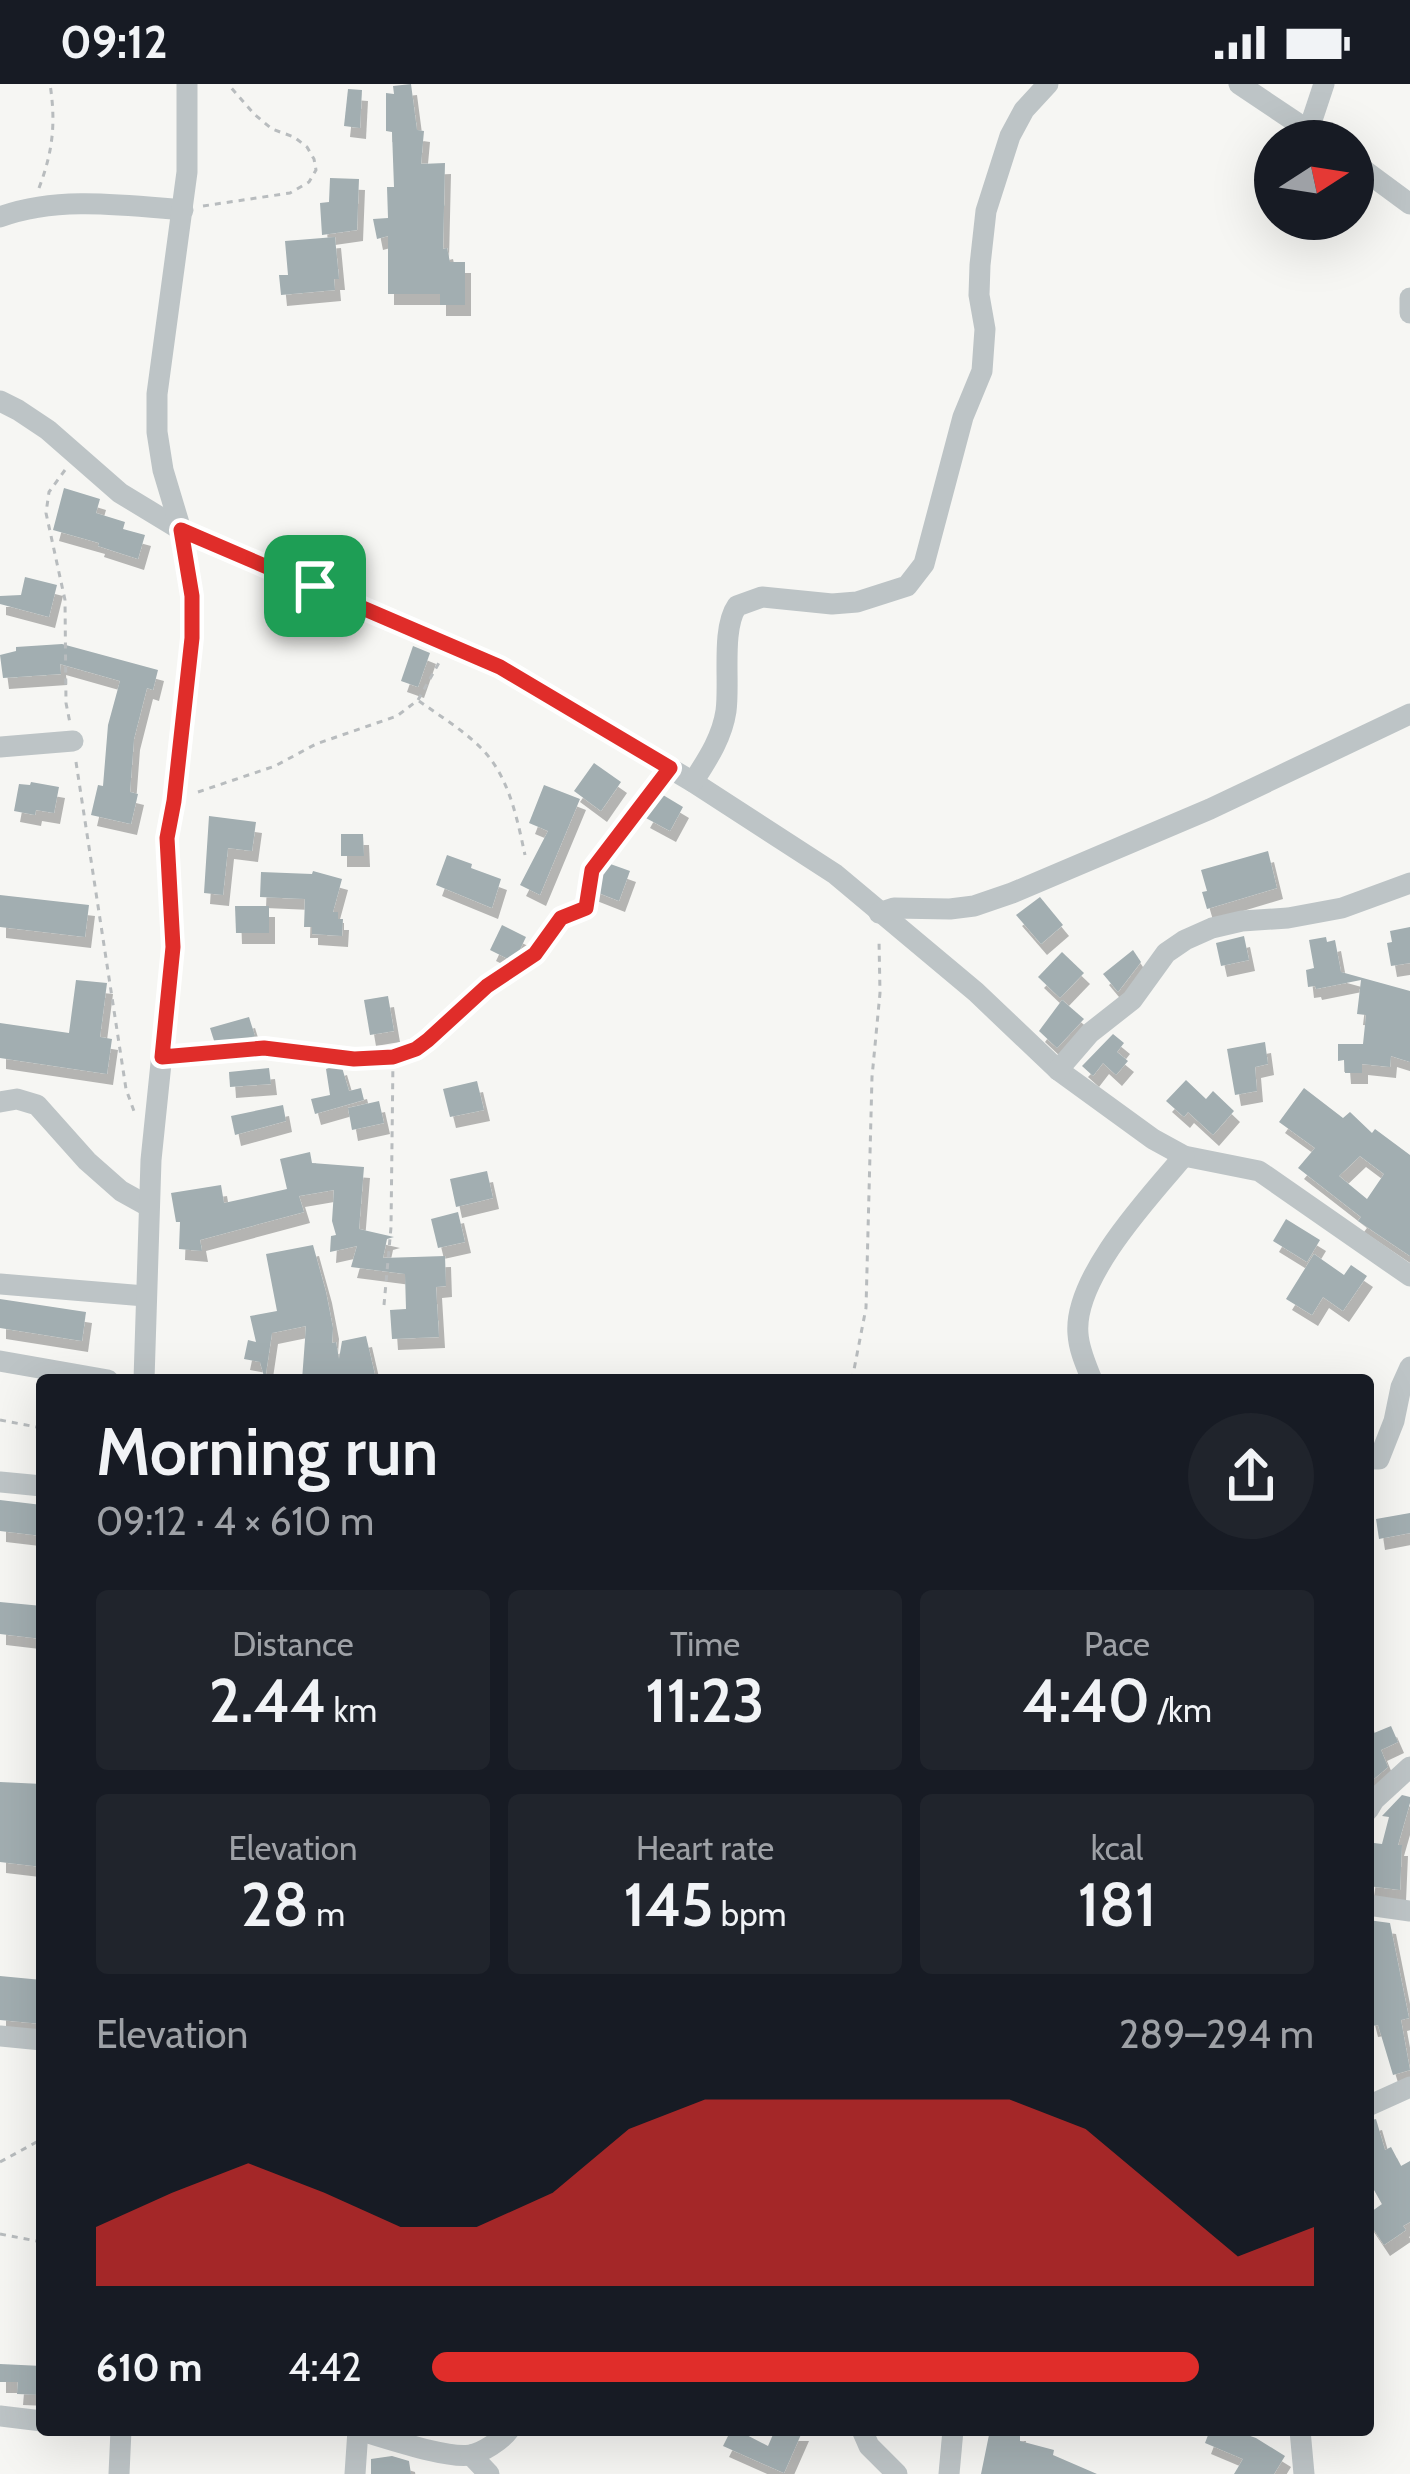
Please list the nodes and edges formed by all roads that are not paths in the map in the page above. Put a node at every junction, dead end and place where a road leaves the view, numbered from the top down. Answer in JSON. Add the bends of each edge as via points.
{"nodes":[{"id":1,"x":187,"y":84,"type":"edge"},
{"id":2,"x":1048,"y":84,"type":"edge"},
{"id":3,"x":1239,"y":84,"type":"edge"},
{"id":4,"x":1324,"y":84,"type":"edge"},
{"id":5,"x":1293,"y":120,"type":"edge"},
{"id":6,"x":1318,"y":120,"type":"edge"},
{"id":7,"x":1374,"y":177,"type":"edge"},
{"id":8,"x":1410,"y":204,"type":"edge"},
{"id":9,"x":184,"y":210,"type":"junction"},
{"id":10,"x":0,"y":217,"type":"edge"},
{"id":11,"x":1410,"y":298,"type":"edge"},
{"id":12,"x":1410,"y":313,"type":"edge"},
{"id":13,"x":0,"y":401,"type":"edge"},
{"id":14,"x":181,"y":530,"type":"junction"},
{"id":15,"x":1410,"y":714,"type":"edge"},
{"id":16,"x":73,"y":741,"type":"road end"},
{"id":17,"x":0,"y":747,"type":"edge"},
{"id":18,"x":693,"y":782,"type":"junction"},
{"id":19,"x":1410,"y":883,"type":"edge"},
{"id":20,"x":879,"y":913,"type":"junction"},
{"id":21,"x":1058,"y":1070,"type":"junction"},
{"id":22,"x":0,"y":1102,"type":"edge"},
{"id":23,"x":1184,"y":1156,"type":"junction"},
{"id":24,"x":148,"y":1206,"type":"junction"},
{"id":25,"x":1410,"y":1276,"type":"edge"},
{"id":26,"x":0,"y":1284,"type":"edge"},
{"id":27,"x":146,"y":1296,"type":"junction"},
{"id":28,"x":0,"y":1361,"type":"edge"},
{"id":29,"x":1410,"y":1367,"type":"edge"},
{"id":30,"x":74,"y":1374,"type":"edge"},
{"id":31,"x":144,"y":1374,"type":"edge"},
{"id":32,"x":1090,"y":1374,"type":"edge"},
{"id":33,"x":1374,"y":1459,"type":"edge"},
{"id":34,"x":0,"y":1482,"type":"edge"},
{"id":35,"x":36,"y":1485,"type":"edge"},
{"id":36,"x":1410,"y":1767,"type":"edge"},
{"id":37,"x":1374,"y":1800,"type":"edge"},
{"id":38,"x":1374,"y":1906,"type":"edge"},
{"id":39,"x":1410,"y":1911,"type":"edge"},
{"id":40,"x":0,"y":2036,"type":"edge"},
{"id":41,"x":36,"y":2039,"type":"edge"},
{"id":42,"x":1410,"y":2086,"type":"edge"},
{"id":43,"x":1374,"y":2103,"type":"edge"},
{"id":44,"x":0,"y":2416,"type":"edge"},
{"id":45,"x":36,"y":2420,"type":"edge"},
{"id":46,"x":119,"y":2436,"type":"edge"},
{"id":47,"x":358,"y":2436,"type":"edge"},
{"id":48,"x":379,"y":2436,"type":"edge"},
{"id":49,"x":505,"y":2436,"type":"edge"},
{"id":50,"x":865,"y":2436,"type":"edge"},
{"id":51,"x":952,"y":2436,"type":"edge"},
{"id":52,"x":1301,"y":2436,"type":"edge"},
{"id":53,"x":471,"y":2455,"type":"junction"},
{"id":54,"x":119,"y":2474,"type":"edge"},
{"id":55,"x":355,"y":2474,"type":"edge"},
{"id":56,"x":489,"y":2474,"type":"edge"},
{"id":57,"x":896,"y":2474,"type":"edge"},
{"id":58,"x":949,"y":2474,"type":"edge"},
{"id":59,"x":1304,"y":2474,"type":"edge"}],
"edges":[{"from":1,"to":9,"type":"street"},
{"from":2,"to":18,"type":"street","via":[[1010,136],[986,211],[982,371],[924,565],[907,586],[857,602],[762,597],[737,606],[722,729]]},
{"from":3,"to":5,"type":"street"},
{"from":4,"to":6,"type":"street"},
{"from":7,"to":8,"type":"street"},
{"from":9,"to":10,"type":"street","via":[[32,206]]},
{"from":9,"to":14,"type":"street","via":[[157,394],[163,470]]},
{"from":11,"to":12,"type":"street"},
{"from":13,"to":14,"type":"street"},
{"from":14,"to":18,"type":"street","via":[[500,667]]},
{"from":14,"to":24,"type":"street","via":[[192,638],[167,838],[173,947]]},
{"from":15,"to":20,"type":"street","via":[[1012,893],[974,906]]},
{"from":16,"to":17,"type":"street"},
{"from":18,"to":20,"type":"street","via":[[835,874]]},
{"from":19,"to":21,"type":"street","via":[[1342,908],[1242,921],[1185,940]]},
{"from":20,"to":21,"type":"street"},
{"from":21,"to":23,"type":"street"},
{"from":22,"to":24,"type":"street","via":[[37,1105],[86,1161]]},
{"from":23,"to":25,"type":"street","via":[[1258,1172]]},
{"from":23,"to":32,"type":"street","via":[[1100,1262],[1077,1331]]},
{"from":24,"to":27,"type":"street"},
{"from":26,"to":27,"type":"street"},
{"from":27,"to":31,"type":"street"},
{"from":28,"to":30,"type":"street"},
{"from":29,"to":33,"type":"street"},
{"from":34,"to":35,"type":"street"},
{"from":36,"to":37,"type":"street"},
{"from":38,"to":39,"type":"street"},
{"from":40,"to":41,"type":"street"},
{"from":42,"to":43,"type":"street"},
{"from":44,"to":45,"type":"street"},
{"from":46,"to":54,"type":"street"},
{"from":47,"to":55,"type":"street"},
{"from":48,"to":53,"type":"street"},
{"from":49,"to":53,"type":"street"},
{"from":50,"to":57,"type":"street"},
{"from":51,"to":58,"type":"street"},
{"from":52,"to":59,"type":"street"},
{"from":53,"to":56,"type":"street"}]}
